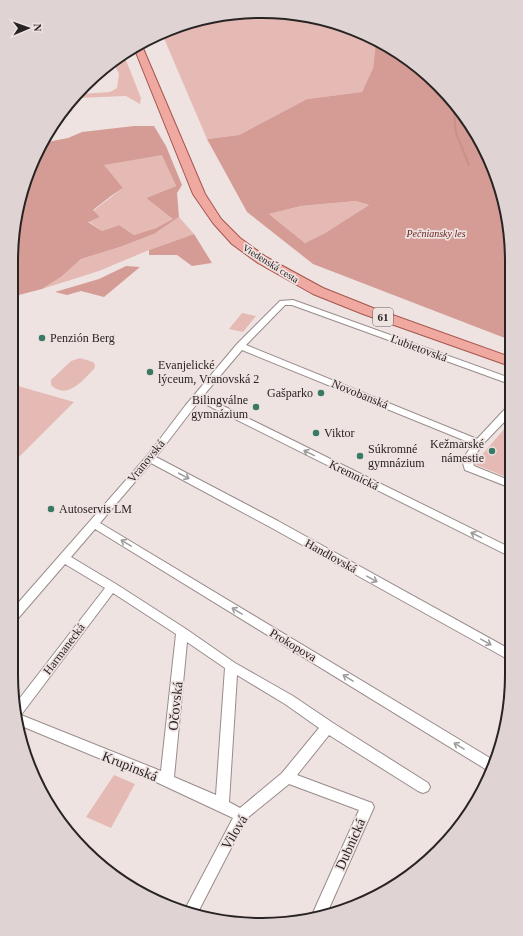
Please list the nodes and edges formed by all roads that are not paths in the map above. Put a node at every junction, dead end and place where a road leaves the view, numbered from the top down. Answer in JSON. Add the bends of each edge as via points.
{"nodes":[{"id":1,"x":141,"y":50,"type":"edge"},
{"id":2,"x":283,"y":303,"type":"joint"},
{"id":3,"x":240,"y":346,"type":"junction"},
{"id":4,"x":505,"y":360,"type":"edge"},
{"id":5,"x":505,"y":379,"type":"edge"},
{"id":6,"x":197,"y":397,"type":"junction"},
{"id":7,"x":505,"y":415,"type":"edge"},
{"id":8,"x":479,"y":443,"type":"junction"},
{"id":9,"x":150,"y":458,"type":"junction"},
{"id":10,"x":505,"y":483,"type":"edge"},
{"id":11,"x":94,"y":524,"type":"junction"},
{"id":12,"x":505,"y":549,"type":"edge"},
{"id":13,"x":63,"y":558,"type":"junction"},
{"id":14,"x":112,"y":587,"type":"junction"},
{"id":15,"x":18,"y":611,"type":"edge"},
{"id":16,"x":182,"y":632,"type":"junction"},
{"id":17,"x":505,"y":653,"type":"edge"},
{"id":18,"x":230,"y":666,"type":"junction"},
{"id":19,"x":20,"y":707,"type":"edge"},
{"id":20,"x":23,"y":721,"type":"edge"},
{"id":21,"x":328,"y":727,"type":"junction"},
{"id":22,"x":488,"y":763,"type":"edge"},
{"id":23,"x":287,"y":776,"type":"junction"},
{"id":24,"x":167,"y":781,"type":"junction"},
{"id":25,"x":423,"y":787,"type":"dead end"},
{"id":26,"x":222,"y":805,"type":"junction"},
{"id":27,"x":241,"y":815,"type":"junction"},
{"id":28,"x":193,"y":908,"type":"edge"},
{"id":29,"x":321,"y":911,"type":"edge"}],
"edges":[{"from":1,"to":4,"type":"main road","name":"Viedenská cesta","number":"61","via":[[199,194],[217,221],[236,241],[262,260],[318,291]]},
{"from":2,"to":3,"type":"street","name":"Vranovská"},
{"from":2,"to":5,"type":"street","name":"Ľubietovská","via":[[294,302]]},
{"from":3,"to":6,"type":"street","name":"Vranovská"},
{"from":3,"to":8,"type":"street","name":"Novobanská"},
{"from":6,"to":9,"type":"street","name":"Vranovská"},
{"from":12,"to":6,"type":"street","name":"Kremnická","one_way":true},
{"from":7,"to":8,"type":"street"},
{"from":8,"to":10,"type":"street","via":[[467,460],[469,468]]},
{"from":9,"to":11,"type":"street","name":"Vranovská"},
{"from":9,"to":17,"type":"street","name":"Handlovská","one_way":true},
{"from":11,"to":13,"type":"street","name":"Vranovská"},
{"from":22,"to":11,"type":"street","name":"Prokopova","one_way":true},
{"from":13,"to":14,"type":"street"},
{"from":13,"to":15,"type":"street","name":"Vranovská"},
{"from":14,"to":16,"type":"street"},
{"from":14,"to":19,"type":"street","name":"Harmanecká"},
{"from":16,"to":18,"type":"street"},
{"from":16,"to":24,"type":"street","name":"Očovská"},
{"from":18,"to":21,"type":"street","via":[[289,700]]},
{"from":18,"to":26,"type":"street"},
{"from":20,"to":24,"type":"street","name":"Krupinská"},
{"from":21,"to":23,"type":"street","name":"Vilová"},
{"from":21,"to":25,"type":"street"},
{"from":23,"to":27,"type":"street","name":"Vilová"},
{"from":23,"to":29,"type":"street","name":"Dubnická","via":[[367,808]]},
{"from":24,"to":26,"type":"street","name":"Krupinská"},
{"from":26,"to":27,"type":"street","name":"Krupinská"},
{"from":27,"to":28,"type":"street","name":"Vilová"}]}
